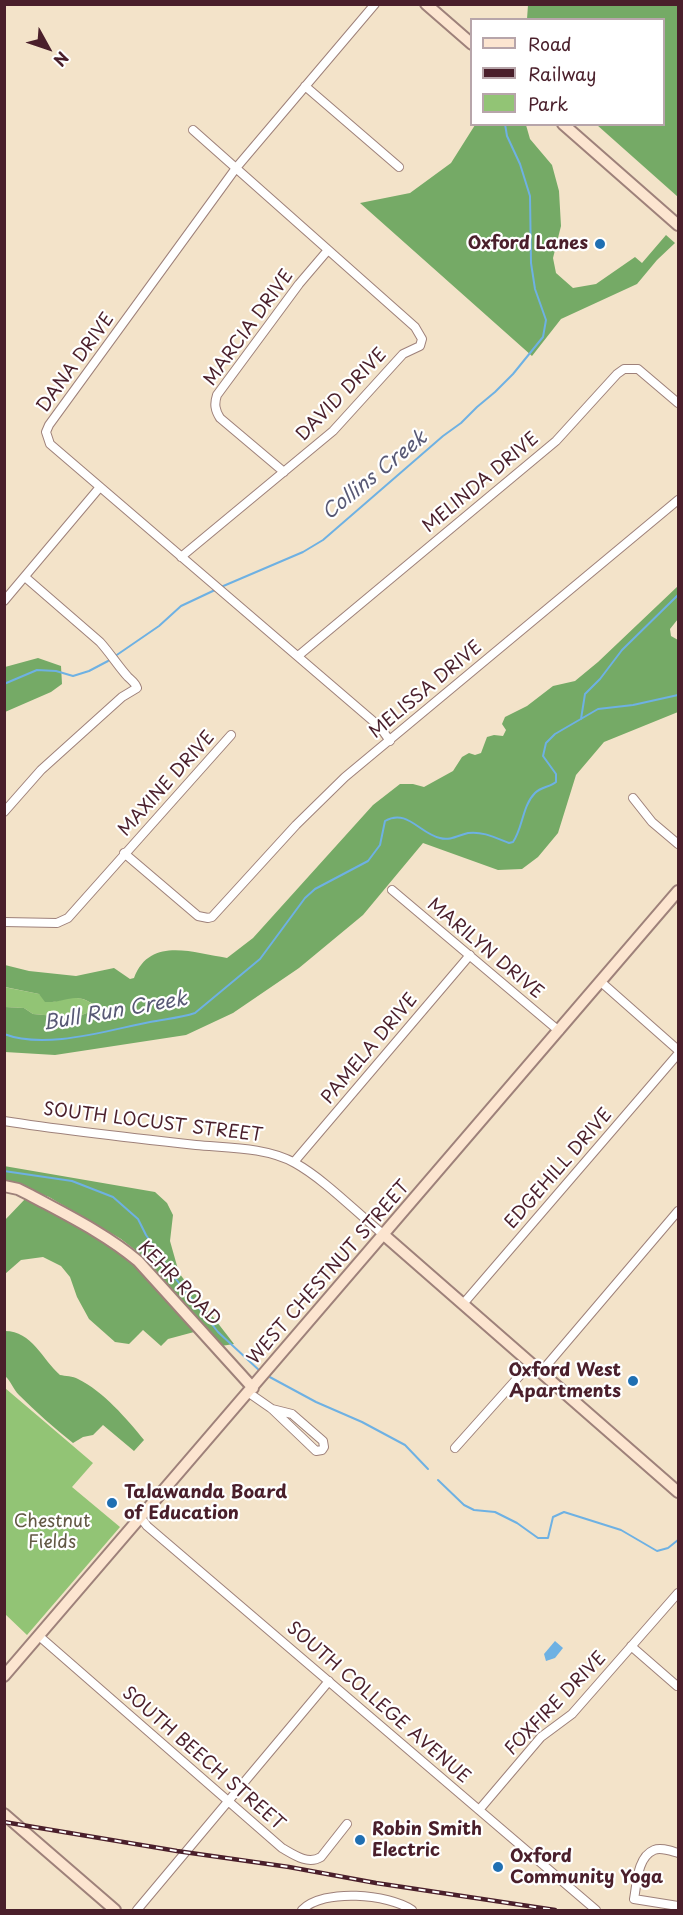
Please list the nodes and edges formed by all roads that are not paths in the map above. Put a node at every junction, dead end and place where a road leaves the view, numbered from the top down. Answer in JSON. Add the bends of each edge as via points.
{"nodes":[{"id":1,"x":375,"y":4,"type":"edge"},
{"id":2,"x":426,"y":4,"type":"edge"},
{"id":3,"x":470,"y":43,"type":"edge"},
{"id":4,"x":305,"y":86,"type":"junction"},
{"id":5,"x":565,"y":126,"type":"edge"},
{"id":6,"x":193,"y":130,"type":"dead end"},
{"id":7,"x":399,"y":167,"type":"dead end"},
{"id":8,"x":236,"y":168,"type":"junction"},
{"id":9,"x":678,"y":225,"type":"edge"},
{"id":10,"x":328,"y":250,"type":"junction"},
{"id":11,"x":678,"y":403,"type":"edge"},
{"id":12,"x":284,"y":472,"type":"junction"},
{"id":13,"x":100,"y":487,"type":"junction"},
{"id":14,"x":678,"y":500,"type":"edge"},
{"id":15,"x":181,"y":557,"type":"junction"},
{"id":16,"x":25,"y":577,"type":"junction"},
{"id":17,"x":4,"y":601,"type":"edge"},
{"id":18,"x":298,"y":656,"type":"junction"},
{"id":19,"x":231,"y":735,"type":"dead end"},
{"id":20,"x":390,"y":741,"type":"junction"},
{"id":21,"x":633,"y":798,"type":"dead end"},
{"id":22,"x":4,"y":812,"type":"edge"},
{"id":23,"x":678,"y":844,"type":"edge"},
{"id":24,"x":124,"y":853,"type":"junction"},
{"id":25,"x":392,"y":890,"type":"dead end"},
{"id":26,"x":678,"y":891,"type":"edge"},
{"id":27,"x":208,"y":918,"type":"joint"},
{"id":28,"x":4,"y":922,"type":"edge"},
{"id":29,"x":470,"y":955,"type":"junction"},
{"id":30,"x":601,"y":982,"type":"junction"},
{"id":31,"x":559,"y":1031,"type":"junction"},
{"id":32,"x":678,"y":1052,"type":"edge"},
{"id":33,"x":4,"y":1121,"type":"edge"},
{"id":34,"x":294,"y":1162,"type":"junction"},
{"id":35,"x":4,"y":1186,"type":"edge"},
{"id":36,"x":678,"y":1211,"type":"edge"},
{"id":37,"x":384,"y":1235,"type":"junction"},
{"id":38,"x":463,"y":1304,"type":"junction"},
{"id":39,"x":531,"y":1363,"type":"junction"},
{"id":40,"x":541,"y":1372,"type":"junction"},
{"id":41,"x":251,"y":1390,"type":"junction"},
{"id":42,"x":272,"y":1409,"type":"junction"},
{"id":43,"x":455,"y":1448,"type":"dead end"},
{"id":44,"x":678,"y":1492,"type":"edge"},
{"id":45,"x":141,"y":1518,"type":"junction"},
{"id":46,"x":678,"y":1593,"type":"edge"},
{"id":47,"x":39,"y":1636,"type":"junction"},
{"id":48,"x":631,"y":1646,"type":"junction"},
{"id":49,"x":4,"y":1676,"type":"edge"},
{"id":50,"x":329,"y":1681,"type":"junction"},
{"id":51,"x":677,"y":1686,"type":"edge"},
{"id":52,"x":228,"y":1802,"type":"junction"},
{"id":53,"x":479,"y":1810,"type":"junction"},
{"id":54,"x":4,"y":1814,"type":"edge"},
{"id":55,"x":347,"y":1824,"type":"dead end"},
{"id":56,"x":678,"y":1853,"type":"edge"},
{"id":57,"x":678,"y":1906,"type":"edge"},
{"id":58,"x":115,"y":1911,"type":"edge"},
{"id":59,"x":137,"y":1911,"type":"edge"},
{"id":60,"x":302,"y":1911,"type":"edge"},
{"id":61,"x":412,"y":1911,"type":"edge"},
{"id":62,"x":596,"y":1911,"type":"edge"}],
"edges":[{"from":1,"to":4,"type":"street","name":"DANA DRIVE"},
{"from":2,"to":3,"type":"main road"},
{"from":4,"to":7,"type":"street"},
{"from":4,"to":8,"type":"street","name":"DANA DRIVE"},
{"from":5,"to":9,"type":"main road"},
{"from":6,"to":8,"type":"street","name":"DAVID DRIVE"},
{"from":8,"to":10,"type":"street","name":"DAVID DRIVE"},
{"from":8,"to":13,"type":"street","name":"DANA DRIVE","via":[[46,432],[50,444]]},
{"from":10,"to":12,"type":"street","name":"MARCIA DRIVE","via":[[215,399],[220,418]]},
{"from":10,"to":12,"type":"street","name":"DAVID DRIVE","via":[[415,327],[422,343],[403,354],[333,431]]},
{"from":11,"to":18,"type":"street","name":"MELINDA DRIVE","via":[[638,369],[624,369],[556,441]]},
{"from":12,"to":15,"type":"street","name":"DAVID DRIVE"},
{"from":13,"to":15,"type":"street","name":"DANA DRIVE"},
{"from":13,"to":16,"type":"street"},
{"from":14,"to":20,"type":"street","name":"MELISSA DRIVE"},
{"from":15,"to":18,"type":"street","name":"DANA DRIVE"},
{"from":16,"to":17,"type":"street"},
{"from":16,"to":22,"type":"street","via":[[113,657],[137,685],[40,770]]},
{"from":18,"to":20,"type":"street","name":"DANA DRIVE","via":[[380,727]]},
{"from":19,"to":24,"type":"street","name":"MAXINE DRIVE"},
{"from":20,"to":27,"type":"street","name":"MELISSA DRIVE","via":[[338,783],[217,913]]},
{"from":21,"to":23,"type":"street","via":[[652,822]]},
{"from":24,"to":27,"type":"street","name":"MAXINE DRIVE","via":[[198,916]]},
{"from":24,"to":28,"type":"street","name":"MAXINE DRIVE","via":[[62,921]]},
{"from":25,"to":29,"type":"street","name":"MARILYN DRIVE"},
{"from":26,"to":30,"type":"main road","name":"WEST CHESTNUT STREET"},
{"from":29,"to":31,"type":"street","name":"MARILYN DRIVE"},
{"from":29,"to":34,"type":"street","name":"PAMELA DRIVE"},
{"from":30,"to":31,"type":"main road","name":"WEST CHESTNUT STREET"},
{"from":30,"to":32,"type":"street"},
{"from":31,"to":37,"type":"main road","name":"WEST CHESTNUT STREET"},
{"from":32,"to":38,"type":"street","name":"EDGEHILL DRIVE"},
{"from":33,"to":34,"type":"street","name":"SOUTH LOCUST STREET","via":[[247,1150]]},
{"from":34,"to":37,"type":"street","name":"SOUTH LOCUST STREET"},
{"from":35,"to":41,"type":"main road","name":"KEHR ROAD","via":[[30,1195],[113,1242],[138,1261]]},
{"from":36,"to":40,"type":"street"},
{"from":37,"to":38,"type":"main road","name":"SOUTH LOCUST STREET"},
{"from":37,"to":41,"type":"main road","name":"WEST CHESTNUT STREET"},
{"from":38,"to":39,"type":"main road","name":"SOUTH LOCUST STREET"},
{"from":39,"to":40,"type":"main road","name":"SOUTH LOCUST STREET"},
{"from":39,"to":43,"type":"street"},
{"from":40,"to":44,"type":"main road","name":"SOUTH LOCUST STREET"},
{"from":41,"to":42,"type":"street"},
{"from":41,"to":45,"type":"main road","name":"WEST CHESTNUT STREET"},
{"from":42,"to":42,"type":"street","via":[[316,1450],[324,1447],[323,1441],[292,1414]]},
{"from":45,"to":47,"type":"main road","name":"WEST CHESTNUT STREET"},
{"from":45,"to":50,"type":"street","name":"SOUTH COLLEGE AVENUE"},
{"from":46,"to":48,"type":"street","name":"FOXFIRE DRIVE"},
{"from":47,"to":49,"type":"main road","name":"WEST CHESTNUT STREET"},
{"from":47,"to":52,"type":"street","name":"SOUTH BEECH STREET"},
{"from":48,"to":51,"type":"street"},
{"from":48,"to":53,"type":"street","name":"FOXFIRE DRIVE","via":[[572,1714],[541,1737]]},
{"from":50,"to":52,"type":"street"},
{"from":50,"to":53,"type":"street","name":"SOUTH COLLEGE AVENUE"},
{"from":52,"to":55,"type":"street","name":"SOUTH BEECH STREET","via":[[282,1848],[308,1860],[321,1857]]},
{"from":52,"to":59,"type":"street"},
{"from":53,"to":62,"type":"street","name":"SOUTH COLLEGE AVENUE"},
{"from":54,"to":58,"type":"main road"},
{"from":56,"to":57,"type":"street","via":[[656,1849],[651,1852],[641,1863],[634,1899]]},
{"from":60,"to":61,"type":"street","via":[[315,1900],[341,1895],[381,1900]]}]}
